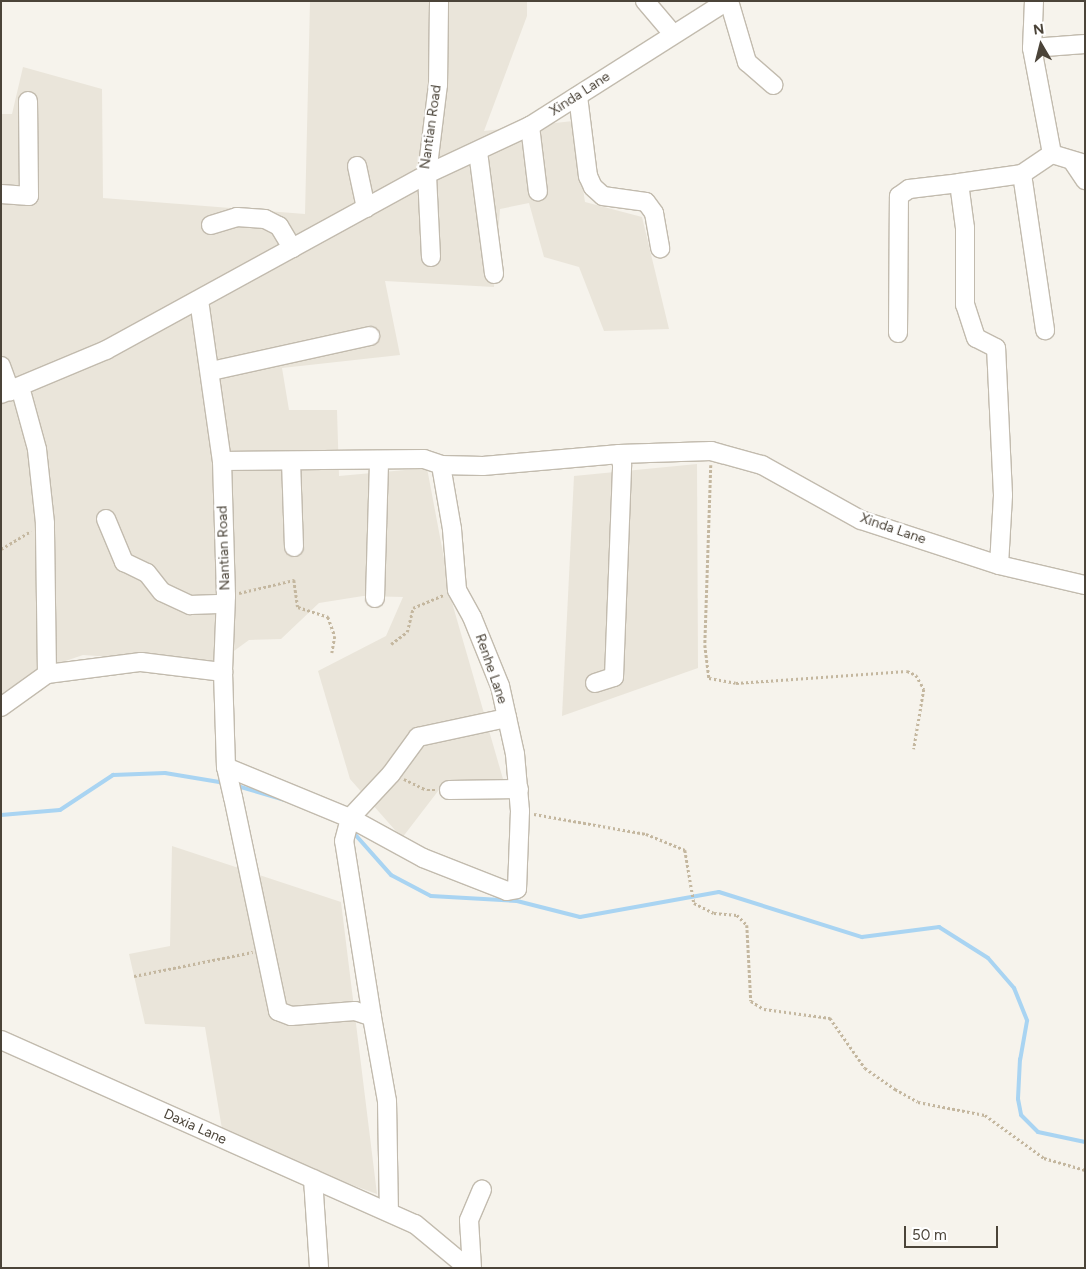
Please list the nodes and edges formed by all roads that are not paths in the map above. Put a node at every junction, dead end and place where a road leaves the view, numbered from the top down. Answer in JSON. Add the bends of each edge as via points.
{"nodes":[{"id":1,"x":440,"y":1,"type":"edge"},
{"id":2,"x":645,"y":1,"type":"edge"},
{"id":3,"x":728,"y":1,"type":"edge"},
{"id":4,"x":1034,"y":1,"type":"edge"},
{"id":5,"x":673,"y":34,"type":"junction"},
{"id":6,"x":1085,"y":44,"type":"edge"},
{"id":7,"x":1032,"y":48,"type":"junction"},
{"id":8,"x":773,"y":85,"type":"dead end"},
{"id":9,"x":578,"y":96,"type":"junction"},
{"id":10,"x":28,"y":101,"type":"dead end"},
{"id":11,"x":530,"y":126,"type":"junction"},
{"id":12,"x":478,"y":152,"type":"junction"},
{"id":13,"x":1052,"y":154,"type":"junction"},
{"id":14,"x":1079,"y":163,"type":"edge"},
{"id":15,"x":357,"y":166,"type":"dead end"},
{"id":16,"x":427,"y":174,"type":"junction"},
{"id":17,"x":1022,"y":174,"type":"junction"},
{"id":18,"x":1085,"y":180,"type":"edge"},
{"id":19,"x":959,"y":183,"type":"junction"},
{"id":20,"x":538,"y":192,"type":"dead end"},
{"id":21,"x":1,"y":194,"type":"edge"},
{"id":22,"x":366,"y":208,"type":"junction"},
{"id":23,"x":211,"y":225,"type":"dead end"},
{"id":24,"x":292,"y":248,"type":"junction"},
{"id":25,"x":660,"y":248,"type":"dead end"},
{"id":26,"x":431,"y":257,"type":"dead end"},
{"id":27,"x":494,"y":274,"type":"dead end"},
{"id":28,"x":200,"y":300,"type":"junction"},
{"id":29,"x":1045,"y":330,"type":"dead end"},
{"id":30,"x":898,"y":333,"type":"dead end"},
{"id":31,"x":370,"y":336,"type":"dead end"},
{"id":32,"x":1,"y":366,"type":"edge"},
{"id":33,"x":211,"y":371,"type":"junction"},
{"id":34,"x":10,"y":391,"type":"edge"},
{"id":35,"x":619,"y":454,"type":"junction"},
{"id":36,"x":379,"y":460,"type":"junction"},
{"id":37,"x":222,"y":461,"type":"junction"},
{"id":38,"x":291,"y":462,"type":"junction"},
{"id":39,"x":441,"y":465,"type":"junction"},
{"id":40,"x":106,"y":519,"type":"dead end"},
{"id":41,"x":294,"y":547,"type":"dead end"},
{"id":42,"x":999,"y":565,"type":"junction"},
{"id":43,"x":1085,"y":585,"type":"edge"},
{"id":44,"x":375,"y":598,"type":"dead end"},
{"id":45,"x":225,"y":600,"type":"junction"},
{"id":46,"x":223,"y":672,"type":"junction"},
{"id":47,"x":47,"y":674,"type":"junction"},
{"id":48,"x":595,"y":683,"type":"dead end"},
{"id":49,"x":1,"y":707,"type":"edge"},
{"id":50,"x":507,"y":718,"type":"junction"},
{"id":51,"x":230,"y":781,"type":"junction"},
{"id":52,"x":519,"y":788,"type":"junction"},
{"id":53,"x":449,"y":790,"type":"road end"},
{"id":54,"x":349,"y":820,"type":"junction"},
{"id":55,"x":372,"y":1018,"type":"junction"},
{"id":56,"x":1,"y":1040,"type":"edge"},
{"id":57,"x":313,"y":1179,"type":"junction"},
{"id":58,"x":482,"y":1190,"type":"dead end"},
{"id":59,"x":389,"y":1212,"type":"junction"},
{"id":60,"x":319,"y":1268,"type":"edge"},
{"id":61,"x":470,"y":1268,"type":"edge"}],
"edges":[{"from":1,"to":16,"type":"street","name":"Nantian Road","via":[[438,85]]},
{"from":2,"to":5,"type":"street"},
{"from":3,"to":5,"type":"street","name":"Xinda Lane"},
{"from":3,"to":8,"type":"street","via":[[747,62]]},
{"from":4,"to":7,"type":"street"},
{"from":5,"to":9,"type":"street","name":"Xinda Lane"},
{"from":6,"to":7,"type":"street"},
{"from":7,"to":13,"type":"street"},
{"from":9,"to":11,"type":"street","name":"Xinda Lane"},
{"from":9,"to":25,"type":"street","via":[[588,176],[593,187],[603,196],[646,202],[654,213]]},
{"from":10,"to":21,"type":"street","via":[[28,196]]},
{"from":11,"to":12,"type":"street","name":"Xinda Lane"},
{"from":11,"to":20,"type":"street"},
{"from":12,"to":16,"type":"street","name":"Xinda Lane"},
{"from":12,"to":27,"type":"street"},
{"from":13,"to":14,"type":"street"},
{"from":13,"to":17,"type":"street"},
{"from":14,"to":18,"type":"street"},
{"from":15,"to":22,"type":"street"},
{"from":16,"to":22,"type":"street","name":"Nantian Road"},
{"from":16,"to":26,"type":"street"},
{"from":17,"to":19,"type":"street"},
{"from":17,"to":29,"type":"street"},
{"from":19,"to":30,"type":"street","via":[[909,189],[899,196]]},
{"from":19,"to":42,"type":"street","via":[[965,228],[965,305],[976,338],[996,348],[1003,495]]},
{"from":22,"to":24,"type":"street","name":"Nantian Road"},
{"from":23,"to":24,"type":"street","via":[[237,217],[264,219],[279,226]]},
{"from":24,"to":28,"type":"street","name":"Nantian Road"},
{"from":28,"to":33,"type":"street","name":"Nantian Road"},
{"from":28,"to":34,"type":"street","name":"Nantian Road","via":[[106,350]]},
{"from":31,"to":33,"type":"street"},
{"from":32,"to":34,"type":"street"},
{"from":33,"to":37,"type":"street","name":"Nantian Road"},
{"from":34,"to":47,"type":"street","via":[[37,449],[45,523]]},
{"from":35,"to":39,"type":"street","via":[[483,466]]},
{"from":35,"to":42,"type":"street","name":"Xinda Lane","via":[[711,451],[762,464],[861,520]]},
{"from":35,"to":48,"type":"street","via":[[622,464],[614,677]]},
{"from":36,"to":38,"type":"street"},
{"from":36,"to":39,"type":"street","via":[[424,459]]},
{"from":36,"to":44,"type":"street"},
{"from":37,"to":38,"type":"street"},
{"from":37,"to":45,"type":"street","name":"Nantian Road"},
{"from":38,"to":41,"type":"street"},
{"from":39,"to":50,"type":"street","name":"Renhe Lane","via":[[452,529],[457,590],[472,617],[500,686]]},
{"from":40,"to":45,"type":"street","via":[[124,562],[147,573],[162,592],[190,604]]},
{"from":42,"to":43,"type":"street","name":"Xinda Lane"},
{"from":45,"to":46,"type":"street","name":"Nantian Road"},
{"from":46,"to":47,"type":"street","via":[[141,662]]},
{"from":46,"to":51,"type":"street","name":"Nantian Road"},
{"from":47,"to":49,"type":"street"},
{"from":50,"to":52,"type":"street"},
{"from":50,"to":54,"type":"street","name":"Renhe Lane","via":[[418,737],[391,774]]},
{"from":51,"to":54,"type":"street"},
{"from":51,"to":55,"type":"street","via":[[278,1011],[291,1016],[355,1011]]},
{"from":52,"to":53,"type":"street"},
{"from":52,"to":54,"type":"street","via":[[517,889],[507,891],[423,858]]},
{"from":54,"to":55,"type":"street","via":[[344,841]]},
{"from":55,"to":59,"type":"street","via":[[387,1101]]},
{"from":56,"to":57,"type":"street","name":"Daxia Lane"},
{"from":57,"to":59,"type":"street","name":"Daxia Lane"},
{"from":57,"to":60,"type":"street"},
{"from":58,"to":61,"type":"street","via":[[470,1220]]},
{"from":59,"to":61,"type":"street","name":"Daxia Lane","via":[[415,1224]]}]}
